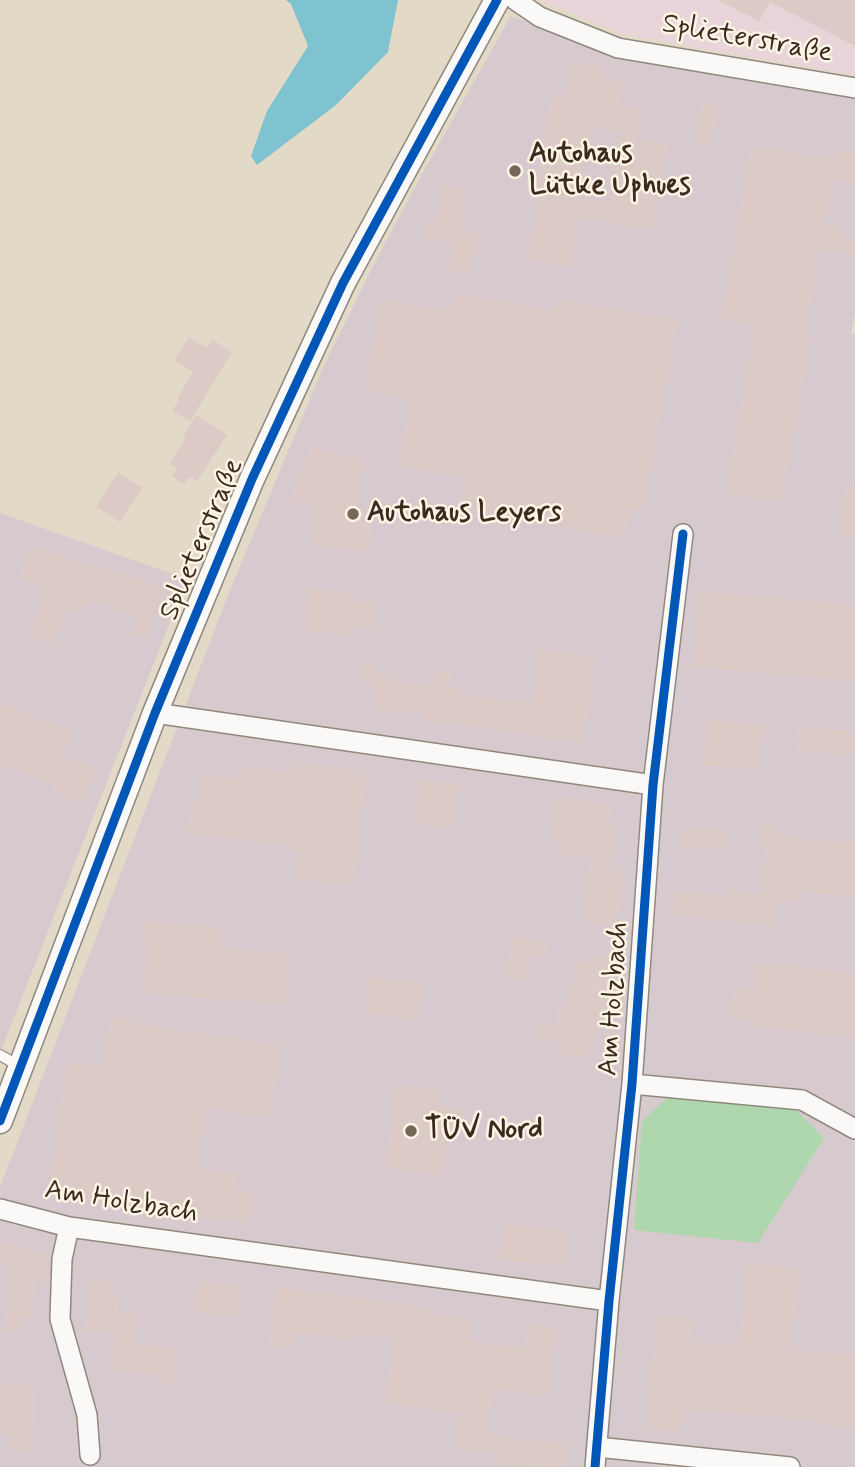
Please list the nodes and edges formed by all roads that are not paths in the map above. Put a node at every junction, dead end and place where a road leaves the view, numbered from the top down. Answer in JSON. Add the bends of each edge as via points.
{"nodes":[{"id":1,"x":497,"y":0,"type":"edge"},
{"id":2,"x":515,"y":0,"type":"edge"},
{"id":3,"x":855,"y":88,"type":"edge"},
{"id":4,"x":683,"y":534,"type":"dead end"},
{"id":5,"x":155,"y":713,"type":"junction"},
{"id":6,"x":653,"y":785,"type":"junction"},
{"id":7,"x":10,"y":1061,"type":"edge"},
{"id":8,"x":632,"y":1084,"type":"junction"},
{"id":9,"x":0,"y":1121,"type":"edge"},
{"id":10,"x":855,"y":1129,"type":"edge"},
{"id":11,"x":0,"y":1209,"type":"edge"},
{"id":12,"x":69,"y":1227,"type":"junction"},
{"id":13,"x":609,"y":1301,"type":"junction"},
{"id":14,"x":597,"y":1447,"type":"junction"},
{"id":15,"x":90,"y":1455,"type":"dead end"},
{"id":16,"x":595,"y":1467,"type":"edge"},
{"id":17,"x":790,"y":1467,"type":"edge"}],
"edges":[{"from":1,"to":5,"type":"street","name":"Splieterstraße","via":[[343,284],[252,479]]},
{"from":2,"to":3,"type":"street","name":"Splieterstraße","via":[[540,17],[618,48]]},
{"from":4,"to":6,"type":"street","name":"Am Holzbach"},
{"from":5,"to":6,"type":"street"},
{"from":5,"to":7,"type":"street","name":"Splieterstraße"},
{"from":6,"to":8,"type":"street","name":"Am Holzbach"},
{"from":7,"to":9,"type":"street","name":"Splieterstraße"},
{"from":8,"to":10,"type":"street","name":"Am Holzbach","via":[[802,1100]]},
{"from":8,"to":13,"type":"street","name":"Am Holzbach"},
{"from":11,"to":12,"type":"street","name":"Am Holzbach"},
{"from":12,"to":13,"type":"street","name":"Am Holzbach"},
{"from":12,"to":15,"type":"street","via":[[62,1259],[60,1320],[87,1415]]},
{"from":13,"to":14,"type":"street","name":"Am Holzbach"},
{"from":14,"to":16,"type":"street","name":"Am Holzbach"},
{"from":14,"to":17,"type":"street"}]}
